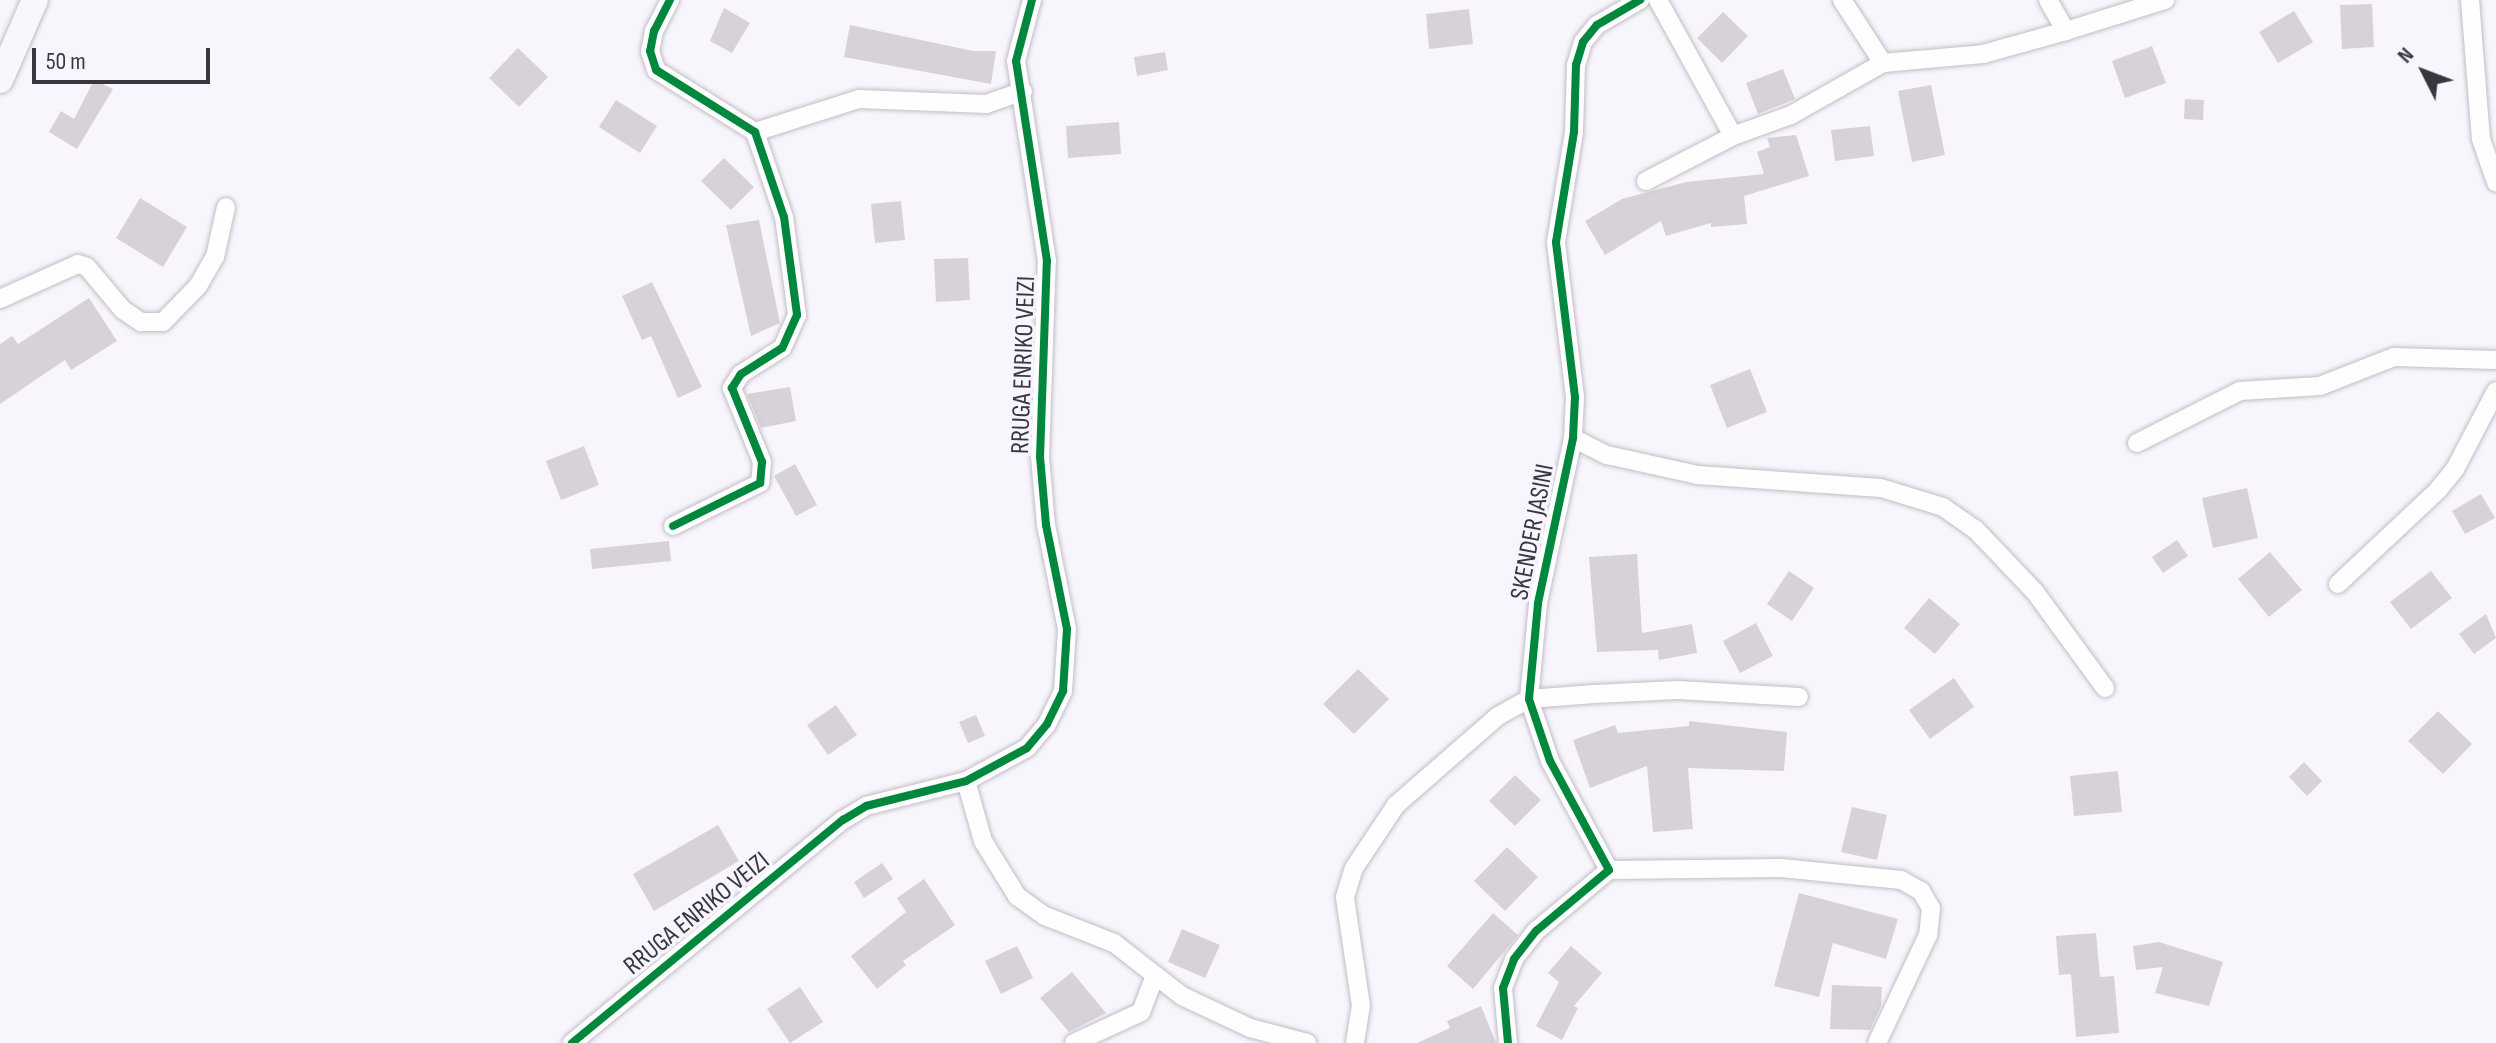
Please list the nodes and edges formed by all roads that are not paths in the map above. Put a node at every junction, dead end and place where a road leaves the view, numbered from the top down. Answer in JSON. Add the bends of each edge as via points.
{"nodes":[{"id":1,"x":35,"y":0,"type":"edge"},
{"id":2,"x":670,"y":0,"type":"edge"},
{"id":3,"x":1032,"y":0,"type":"edge"},
{"id":4,"x":1640,"y":0,"type":"edge"},
{"id":5,"x":1658,"y":0,"type":"edge"},
{"id":6,"x":1842,"y":0,"type":"edge"},
{"id":7,"x":2048,"y":0,"type":"edge"},
{"id":8,"x":2165,"y":0,"type":"edge"},
{"id":9,"x":2470,"y":0,"type":"edge"},
{"id":10,"x":2066,"y":31,"type":"junction"},
{"id":11,"x":1883,"y":63,"type":"junction"},
{"id":12,"x":0,"y":80,"type":"edge"},
{"id":13,"x":1023,"y":91,"type":"junction"},
{"id":14,"x":755,"y":132,"type":"junction"},
{"id":15,"x":1733,"y":136,"type":"junction"},
{"id":16,"x":1646,"y":181,"type":"dead end"},
{"id":17,"x":2496,"y":182,"type":"edge"},
{"id":18,"x":226,"y":207,"type":"dead end"},
{"id":19,"x":0,"y":299,"type":"edge"},
{"id":20,"x":2496,"y":360,"type":"edge"},
{"id":21,"x":2496,"y":391,"type":"edge"},
{"id":22,"x":1573,"y":438,"type":"junction"},
{"id":23,"x":2137,"y":443,"type":"dead end"},
{"id":24,"x":673,"y":526,"type":"dead end"},
{"id":25,"x":2338,"y":584,"type":"dead end"},
{"id":26,"x":2105,"y":688,"type":"dead end"},
{"id":27,"x":1799,"y":697,"type":"dead end"},
{"id":28,"x":1529,"y":699,"type":"junction"},
{"id":29,"x":966,"y":781,"type":"junction"},
{"id":30,"x":1609,"y":870,"type":"junction"},
{"id":31,"x":1154,"y":978,"type":"junction"},
{"id":32,"x":572,"y":1043,"type":"edge"},
{"id":33,"x":1074,"y":1043,"type":"edge"},
{"id":34,"x":1307,"y":1043,"type":"edge"},
{"id":35,"x":1355,"y":1043,"type":"edge"},
{"id":36,"x":1508,"y":1043,"type":"edge"},
{"id":37,"x":1877,"y":1043,"type":"edge"}],
"edges":[{"from":1,"to":12,"type":"main road"},
{"from":2,"to":14,"type":"street","via":[[654,31],[650,51],[656,70]]},
{"from":3,"to":13,"type":"street","name":"RRUGA ENRIKO VEIZI","via":[[1016,61]]},
{"from":4,"to":22,"type":"street","name":"SKENDER JASINI","via":[[1597,25],[1583,42],[1576,65],[1574,132],[1556,242],[1575,397]]},
{"from":5,"to":15,"type":"street"},
{"from":6,"to":11,"type":"street"},
{"from":7,"to":10,"type":"street"},
{"from":8,"to":10,"type":"street"},
{"from":9,"to":17,"type":"street","via":[[2481,139]]},
{"from":10,"to":11,"type":"street","via":[[1983,54]]},
{"from":11,"to":15,"type":"street","via":[[1791,115]]},
{"from":13,"to":14,"type":"street","via":[[986,104],[859,99]]},
{"from":13,"to":29,"type":"street","name":"RRUGA ENRIKO VEIZI","via":[[1047,261],[1043,498],[1069,661],[1052,713],[1027,748]]},
{"from":14,"to":24,"type":"street","via":[[784,217],[797,315],[782,348],[741,374],[732,388],[762,462],[760,483]]},
{"from":15,"to":16,"type":"street"},
{"from":18,"to":19,"type":"street","via":[[215,257],[198,286],[163,322],[141,322],[123,310],[87,267],[78,264]]},
{"from":20,"to":23,"type":"street","via":[[2394,357],[2320,386],[2240,391]]},
{"from":21,"to":25,"type":"street","via":[[2455,469],[2438,490]]},
{"from":22,"to":26,"type":"street","via":[[1607,455],[1698,475],[1881,488],[1943,507],[1975,529],[2035,592]]},
{"from":22,"to":28,"type":"street","name":"SKENDER JASINI","via":[[1538,603]]},
{"from":27,"to":28,"type":"street","via":[[1678,690]]},
{"from":28,"to":30,"type":"street","name":"SKENDER JASINI","via":[[1550,761]]},
{"from":28,"to":35,"type":"street","via":[[1498,716],[1396,805],[1354,868],[1345,897],[1361,1006]]},
{"from":29,"to":31,"type":"street","via":[[983,841],[1017,896],[1045,916],[1114,943]]},
{"from":29,"to":32,"type":"street","name":"RRUGA ENRIKO VEIZI","via":[[866,806],[843,820]]},
{"from":30,"to":36,"type":"street","via":[[1536,931],[1514,959],[1503,988]]},
{"from":30,"to":37,"type":"street","via":[[1781,868],[1901,880],[1921,891],[1931,908],[1928,935]]},
{"from":31,"to":33,"type":"street","via":[[1141,1012]]},
{"from":31,"to":34,"type":"street","via":[[1235,1022]]}]}
